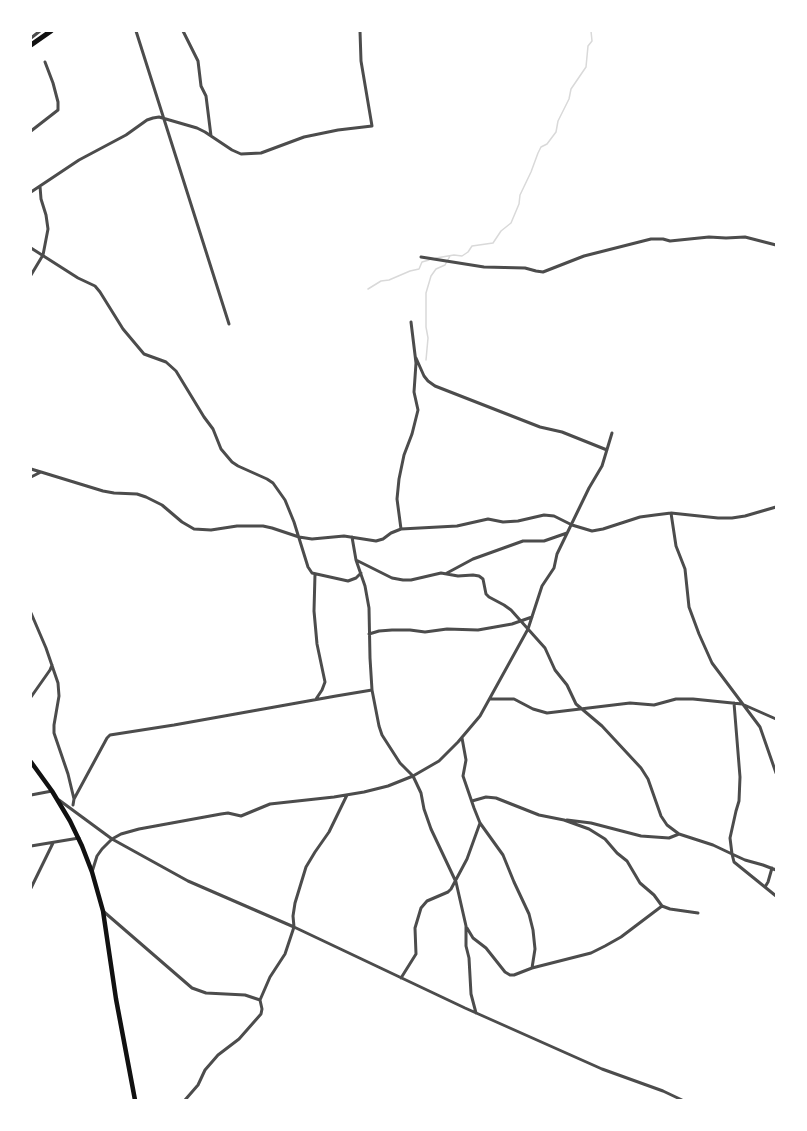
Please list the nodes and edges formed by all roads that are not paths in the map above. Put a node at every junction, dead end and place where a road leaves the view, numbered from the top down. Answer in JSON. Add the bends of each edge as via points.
{"nodes":[{"id":1,"x":40,"y":31,"type":"edge"},
{"id":2,"x":51,"y":31,"type":"edge"},
{"id":3,"x":136,"y":31,"type":"edge"},
{"id":4,"x":183,"y":31,"type":"edge"},
{"id":5,"x":360,"y":31,"type":"edge"},
{"id":6,"x":31,"y":38,"type":"edge"},
{"id":7,"x":31,"y":45,"type":"edge"},
{"id":8,"x":45,"y":62,"type":"dead end"},
{"id":9,"x":164,"y":119,"type":"junction"},
{"id":10,"x":31,"y":131,"type":"edge"},
{"id":11,"x":211,"y":136,"type":"junction"},
{"id":12,"x":40,"y":186,"type":"junction"},
{"id":13,"x":31,"y":192,"type":"edge"},
{"id":14,"x":776,"y":245,"type":"edge"},
{"id":15,"x":31,"y":248,"type":"edge"},
{"id":16,"x":43,"y":255,"type":"junction"},
{"id":17,"x":421,"y":257,"type":"dead end"},
{"id":18,"x":31,"y":275,"type":"edge"},
{"id":19,"x":411,"y":322,"type":"dead end"},
{"id":20,"x":229,"y":324,"type":"dead end"},
{"id":21,"x":416,"y":358,"type":"junction"},
{"id":22,"x":612,"y":432,"type":"dead end"},
{"id":23,"x":607,"y":450,"type":"junction"},
{"id":24,"x":31,"y":469,"type":"edge"},
{"id":25,"x":41,"y":472,"type":"junction"},
{"id":26,"x":31,"y":477,"type":"edge"},
{"id":27,"x":776,"y":507,"type":"edge"},
{"id":28,"x":670,"y":513,"type":"junction"},
{"id":29,"x":572,"y":525,"type":"junction"},
{"id":30,"x":400,"y":529,"type":"junction"},
{"id":31,"x":568,"y":533,"type":"junction"},
{"id":32,"x":299,"y":537,"type":"junction"},
{"id":33,"x":352,"y":537,"type":"junction"},
{"id":34,"x":356,"y":560,"type":"junction"},
{"id":35,"x":361,"y":573,"type":"junction"},
{"id":36,"x":447,"y":573,"type":"junction"},
{"id":37,"x":315,"y":574,"type":"junction"},
{"id":38,"x":31,"y":613,"type":"edge"},
{"id":39,"x":532,"y":617,"type":"junction"},
{"id":40,"x":521,"y":620,"type":"junction"},
{"id":41,"x":528,"y":629,"type":"junction"},
{"id":42,"x":369,"y":634,"type":"junction"},
{"id":43,"x":52,"y":665,"type":"junction"},
{"id":44,"x":372,"y":690,"type":"junction"},
{"id":45,"x":31,"y":697,"type":"edge"},
{"id":46,"x":490,"y":699,"type":"junction"},
{"id":47,"x":316,"y":700,"type":"junction"},
{"id":48,"x":734,"y":703,"type":"junction"},
{"id":49,"x":742,"y":704,"type":"junction"},
{"id":50,"x":580,"y":708,"type":"junction"},
{"id":51,"x":776,"y":720,"type":"edge"},
{"id":52,"x":462,"y":738,"type":"junction"},
{"id":53,"x":31,"y":762,"type":"edge"},
{"id":54,"x":776,"y":773,"type":"edge"},
{"id":55,"x":413,"y":776,"type":"junction"},
{"id":56,"x":52,"y":791,"type":"junction"},
{"id":57,"x":31,"y":795,"type":"edge"},
{"id":58,"x":347,"y":795,"type":"junction"},
{"id":59,"x":57,"y":799,"type":"junction"},
{"id":60,"x":74,"y":799,"type":"junction"},
{"id":61,"x":472,"y":801,"type":"junction"},
{"id":62,"x":73,"y":805,"type":"dead end"},
{"id":63,"x":564,"y":820,"type":"junction"},
{"id":64,"x":480,"y":823,"type":"junction"},
{"id":65,"x":679,"y":834,"type":"junction"},
{"id":66,"x":79,"y":838,"type":"junction"},
{"id":67,"x":112,"y":840,"type":"junction"},
{"id":68,"x":53,"y":843,"type":"junction"},
{"id":69,"x":31,"y":846,"type":"edge"},
{"id":70,"x":732,"y":854,"type":"junction"},
{"id":71,"x":772,"y":868,"type":"junction"},
{"id":72,"x":776,"y":870,"type":"edge"},
{"id":73,"x":92,"y":872,"type":"junction"},
{"id":74,"x":456,"y":882,"type":"junction"},
{"id":75,"x":765,"y":887,"type":"junction"},
{"id":76,"x":31,"y":888,"type":"edge"},
{"id":77,"x":776,"y":896,"type":"edge"},
{"id":78,"x":662,"y":906,"type":"junction"},
{"id":79,"x":103,"y":911,"type":"junction"},
{"id":80,"x":698,"y":913,"type":"dead end"},
{"id":81,"x":466,"y":926,"type":"junction"},
{"id":82,"x":294,"y":927,"type":"junction"},
{"id":83,"x":532,"y":968,"type":"junction"},
{"id":84,"x":401,"y":978,"type":"junction"},
{"id":85,"x":260,"y":1000,"type":"junction"},
{"id":86,"x":476,"y":1013,"type":"junction"},
{"id":87,"x":135,"y":1100,"type":"edge"},
{"id":88,"x":185,"y":1100,"type":"edge"},
{"id":89,"x":682,"y":1100,"type":"edge"}],
"edges":[{"from":1,"to":6,"type":"street"},
{"from":2,"to":7,"type":"main road"},
{"from":3,"to":9,"type":"street"},
{"from":4,"to":11,"type":"street","via":[[198,61]]},
{"from":5,"to":11,"type":"street","via":[[361,61],[372,126],[304,137],[261,153],[241,154]]},
{"from":8,"to":10,"type":"street","via":[[53,83],[58,110]]},
{"from":9,"to":11,"type":"street","via":[[197,128]]},
{"from":9,"to":12,"type":"street","via":[[159,117],[147,120]]},
{"from":9,"to":20,"type":"street"},
{"from":12,"to":13,"type":"street"},
{"from":12,"to":16,"type":"street","via":[[48,229]]},
{"from":14,"to":17,"type":"street","via":[[745,237],[670,241],[651,239],[584,256],[543,272],[525,268],[484,267]]},
{"from":15,"to":16,"type":"street"},
{"from":16,"to":18,"type":"street"},
{"from":16,"to":32,"type":"street","via":[[95,286],[123,329],[144,354],[166,362],[176,371],[213,429],[219,446],[232,462],[267,479],[280,492],[287,503]]},
{"from":19,"to":21,"type":"street"},
{"from":21,"to":23,"type":"street","via":[[424,376],[435,386]]},
{"from":21,"to":30,"type":"street","via":[[414,392],[418,410],[404,455],[397,492]]},
{"from":22,"to":23,"type":"street"},
{"from":23,"to":29,"type":"street","via":[[602,466]]},
{"from":24,"to":25,"type":"street"},
{"from":25,"to":26,"type":"street"},
{"from":25,"to":32,"type":"street","via":[[103,491],[146,497],[162,505],[194,529],[263,526]]},
{"from":27,"to":28,"type":"street","via":[[732,518]]},
{"from":28,"to":29,"type":"street","via":[[592,531]]},
{"from":28,"to":49,"type":"street","via":[[676,546],[685,569],[690,612],[710,659]]},
{"from":29,"to":30,"type":"street","via":[[554,516],[544,515],[518,521],[488,519],[457,526]]},
{"from":29,"to":31,"type":"street"},
{"from":30,"to":33,"type":"street","via":[[376,541]]},
{"from":31,"to":36,"type":"street","via":[[544,542],[518,543],[473,559]]},
{"from":31,"to":39,"type":"street","via":[[557,554],[554,568],[542,586]]},
{"from":32,"to":33,"type":"street"},
{"from":32,"to":37,"type":"street","via":[[308,567]]},
{"from":33,"to":34,"type":"street"},
{"from":34,"to":35,"type":"street"},
{"from":34,"to":36,"type":"street","via":[[397,579],[411,580]]},
{"from":35,"to":37,"type":"street","via":[[348,581]]},
{"from":35,"to":42,"type":"street","via":[[368,608]]},
{"from":36,"to":40,"type":"street","via":[[479,576],[486,594]]},
{"from":37,"to":47,"type":"street","via":[[314,611],[317,644],[325,682]]},
{"from":38,"to":43,"type":"street"},
{"from":39,"to":40,"type":"street"},
{"from":39,"to":41,"type":"street"},
{"from":40,"to":41,"type":"street"},
{"from":40,"to":42,"type":"street","via":[[474,631],[392,630]]},
{"from":41,"to":46,"type":"street"},
{"from":41,"to":50,"type":"street","via":[[545,648],[555,670]]},
{"from":42,"to":44,"type":"street"},
{"from":43,"to":45,"type":"street"},
{"from":43,"to":60,"type":"street","via":[[59,690],[54,733],[65,762]]},
{"from":44,"to":47,"type":"street"},
{"from":44,"to":55,"type":"street","via":[[382,735],[400,763]]},
{"from":46,"to":50,"type":"street","via":[[514,700],[547,713]]},
{"from":46,"to":52,"type":"street"},
{"from":47,"to":60,"type":"street","via":[[110,735]]},
{"from":48,"to":49,"type":"street"},
{"from":48,"to":50,"type":"street","via":[[687,698],[654,705],[630,703]]},
{"from":48,"to":70,"type":"street","via":[[740,777],[739,801],[730,838]]},
{"from":49,"to":51,"type":"street"},
{"from":49,"to":54,"type":"street","via":[[760,727]]},
{"from":50,"to":65,"type":"street","via":[[602,726],[641,768],[648,779],[661,816],[667,825]]},
{"from":52,"to":55,"type":"street","via":[[439,761]]},
{"from":52,"to":61,"type":"street","via":[[466,760],[463,776]]},
{"from":53,"to":56,"type":"main road"},
{"from":55,"to":58,"type":"street","via":[[388,786]]},
{"from":55,"to":74,"type":"street","via":[[421,793],[431,829]]},
{"from":56,"to":57,"type":"street"},
{"from":56,"to":59,"type":"main road"},
{"from":58,"to":67,"type":"street","via":[[270,804],[241,816],[225,813],[139,829],[121,834]]},
{"from":58,"to":82,"type":"street","via":[[329,832],[306,867],[295,903]]},
{"from":59,"to":66,"type":"main road"},
{"from":59,"to":67,"type":"street"},
{"from":60,"to":62,"type":"street"},
{"from":61,"to":63,"type":"street","via":[[486,797],[496,798],[539,815]]},
{"from":61,"to":64,"type":"street"},
{"from":63,"to":65,"type":"street","via":[[591,823],[641,836],[669,838]]},
{"from":63,"to":78,"type":"street","via":[[605,838],[627,861],[640,883]]},
{"from":64,"to":74,"type":"street"},
{"from":64,"to":83,"type":"street","via":[[503,855],[529,914],[535,949]]},
{"from":65,"to":70,"type":"street"},
{"from":66,"to":68,"type":"street"},
{"from":66,"to":73,"type":"main road"},
{"from":67,"to":73,"type":"street","via":[[100,853]]},
{"from":67,"to":82,"type":"street","via":[[188,881]]},
{"from":68,"to":69,"type":"street"},
{"from":68,"to":76,"type":"street"},
{"from":70,"to":71,"type":"street"},
{"from":70,"to":75,"type":"street","via":[[734,862]]},
{"from":71,"to":72,"type":"street"},
{"from":71,"to":75,"type":"street"},
{"from":73,"to":79,"type":"main road"},
{"from":74,"to":81,"type":"street"},
{"from":74,"to":84,"type":"street","via":[[448,892],[427,901],[421,908],[415,928],[416,954]]},
{"from":75,"to":77,"type":"street"},
{"from":78,"to":80,"type":"street"},
{"from":78,"to":83,"type":"street","via":[[621,938],[606,946],[591,953]]},
{"from":79,"to":85,"type":"street","via":[[192,988],[206,993],[245,995]]},
{"from":79,"to":87,"type":"main road"},
{"from":81,"to":83,"type":"street","via":[[472,938],[486,948],[507,974],[514,975]]},
{"from":81,"to":86,"type":"street","via":[[471,994]]},
{"from":82,"to":84,"type":"street"},
{"from":82,"to":85,"type":"street","via":[[285,954]]},
{"from":84,"to":86,"type":"street"},
{"from":85,"to":88,"type":"street","via":[[261,1014],[239,1039],[218,1055]]},
{"from":86,"to":89,"type":"street","via":[[602,1069]]}]}
